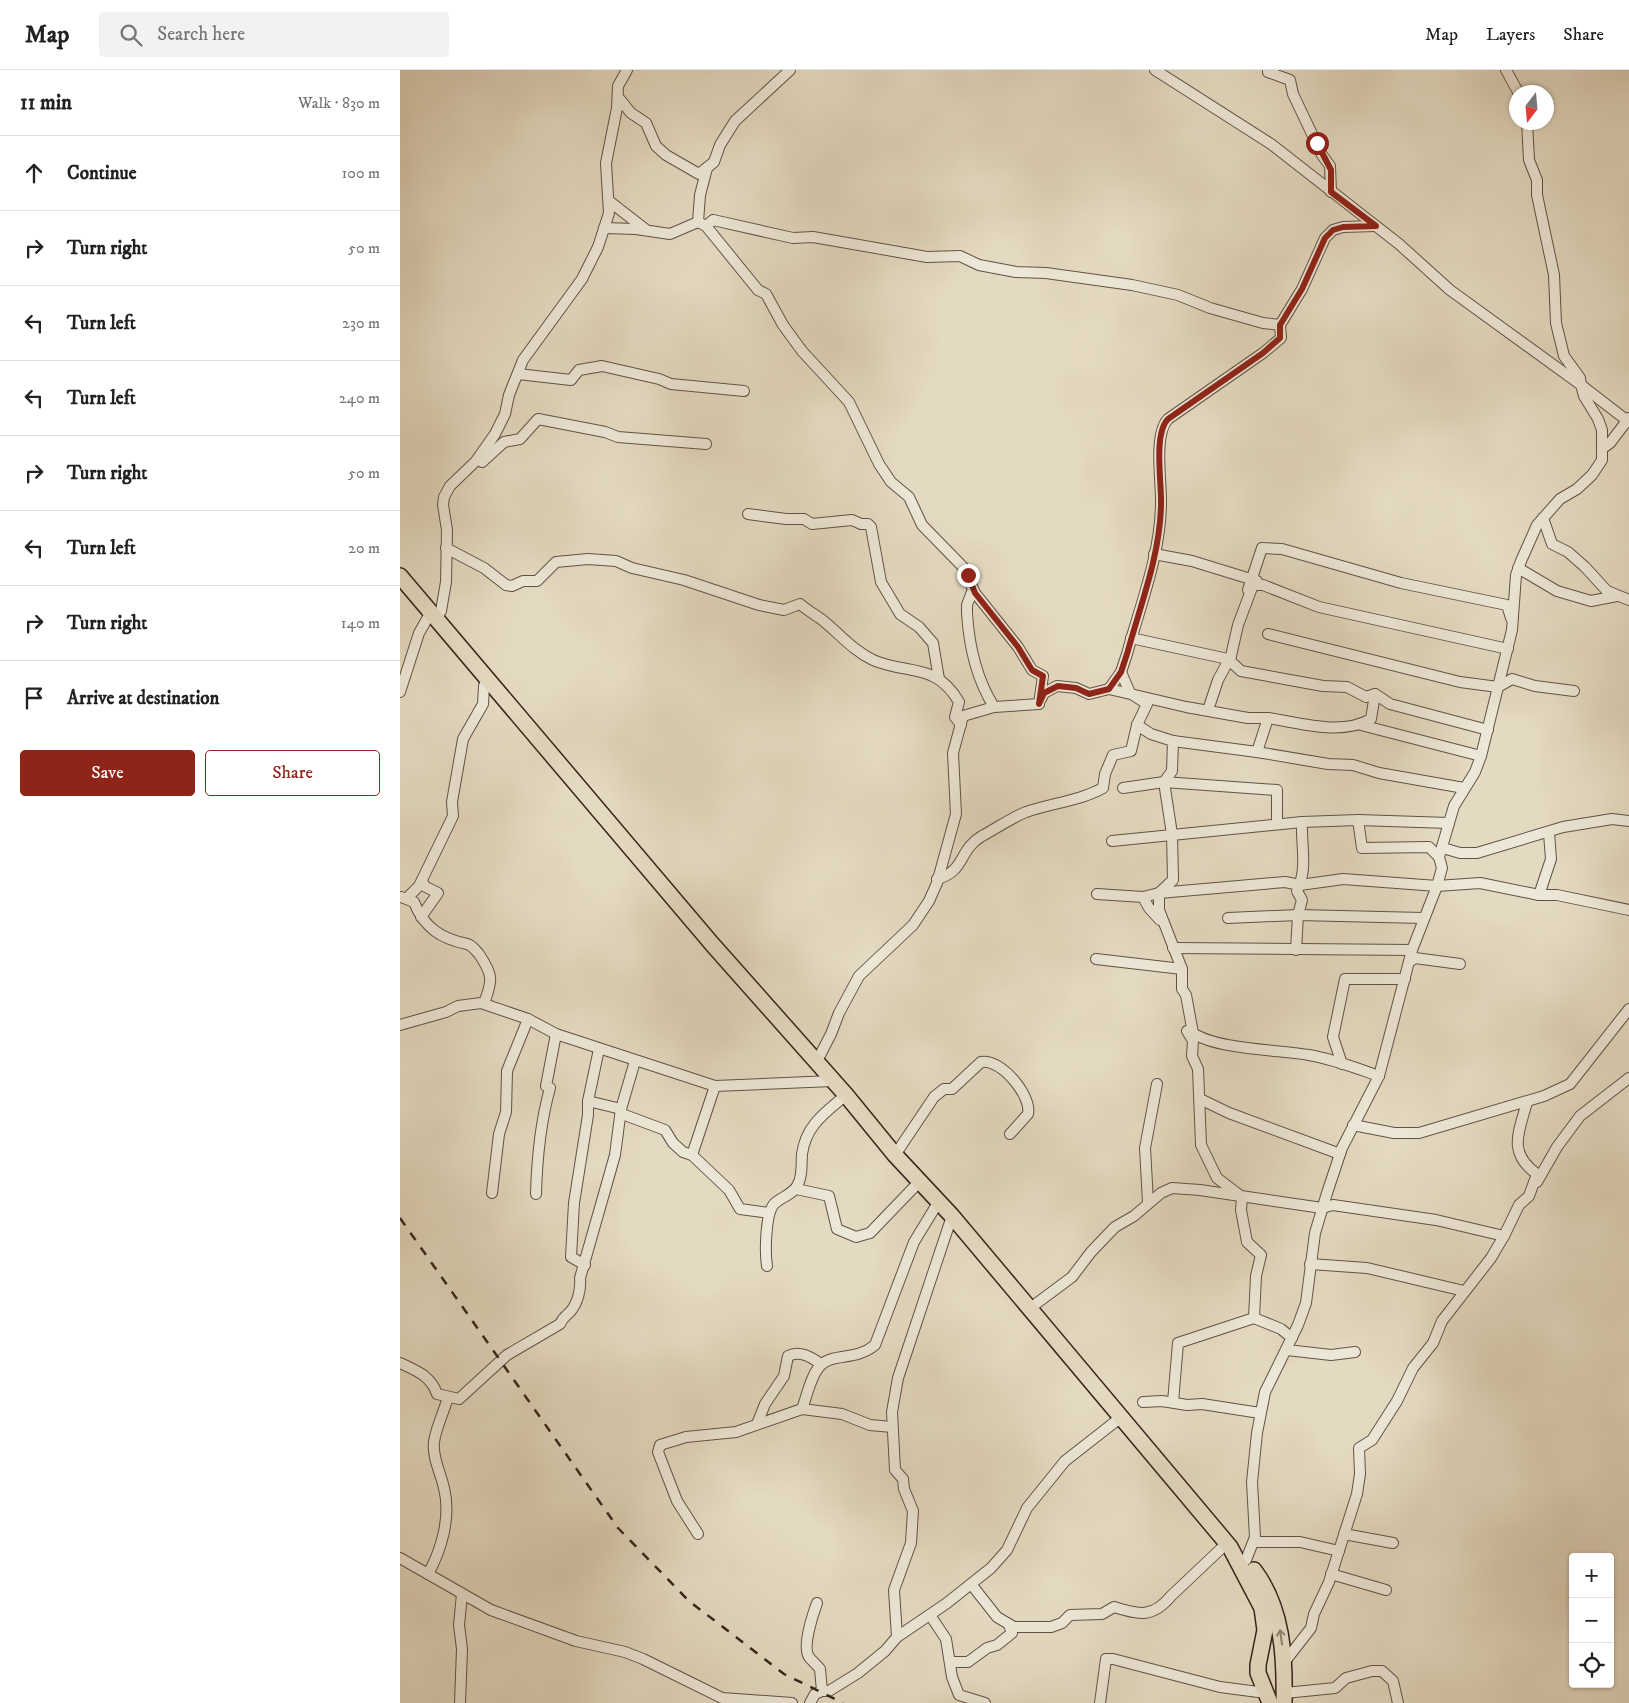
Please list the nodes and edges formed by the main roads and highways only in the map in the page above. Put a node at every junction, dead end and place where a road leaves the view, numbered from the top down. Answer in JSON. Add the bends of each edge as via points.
{"nodes":[{"id":1,"x":400,"y":576,"type":"edge"},
{"id":2,"x":1228,"y":1545,"type":"junction"},
{"id":3,"x":1268,"y":1698,"type":"edge"},
{"id":4,"x":1284,"y":1698,"type":"edge"}],
"edges":[{"from":1,"to":2,"type":"highway","via":[[895,1155],[952,1216]]},
{"from":2,"to":3,"type":"highway","via":[[1262,1608],[1266,1630],[1258,1673]]},
{"from":4,"to":2,"type":"highway","one_way":true,"via":[[1282,1639],[1273,1604],[1246,1560]]}]}
